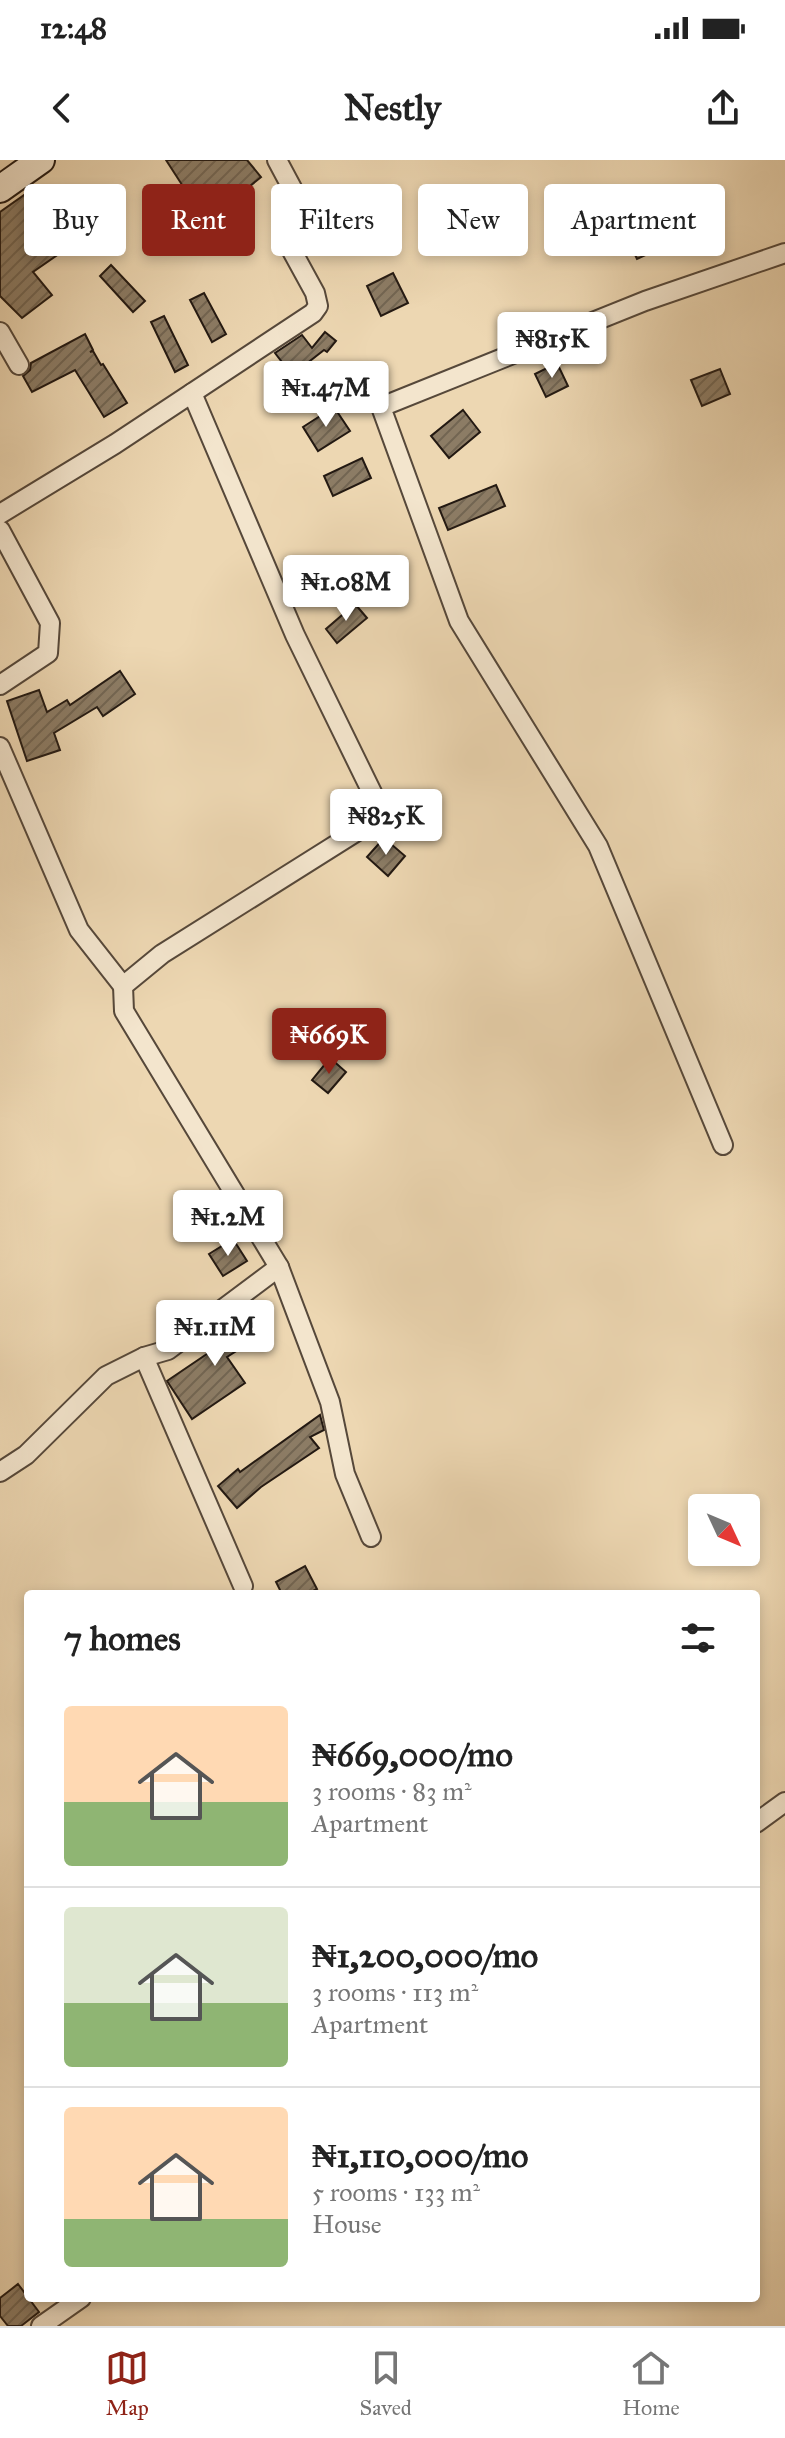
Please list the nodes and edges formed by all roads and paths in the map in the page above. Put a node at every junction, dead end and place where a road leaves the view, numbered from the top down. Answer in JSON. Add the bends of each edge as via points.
{"nodes":[{"id":1,"x":41,"y":160,"type":"edge"},
{"id":2,"x":277,"y":160,"type":"edge"},
{"id":3,"x":0,"y":189,"type":"edge"},
{"id":4,"x":785,"y":253,"type":"edge"},
{"id":5,"x":0,"y":332,"type":"edge"},
{"id":6,"x":19,"y":365,"type":"dead end"},
{"id":7,"x":192,"y":393,"type":"junction"},
{"id":8,"x":0,"y":514,"type":"edge"},
{"id":9,"x":0,"y":530,"type":"edge"},
{"id":10,"x":0,"y":685,"type":"edge"},
{"id":11,"x":0,"y":747,"type":"edge"},
{"id":12,"x":123,"y":986,"type":"junction"},
{"id":13,"x":723,"y":1145,"type":"dead end"},
{"id":14,"x":279,"y":1267,"type":"junction"},
{"id":15,"x":144,"y":1357,"type":"junction"},
{"id":16,"x":0,"y":1472,"type":"edge"},
{"id":17,"x":371,"y":1537,"type":"dead end"},
{"id":18,"x":243,"y":1586,"type":"dead end"},
{"id":19,"x":785,"y":1802,"type":"edge"},
{"id":20,"x":760,"y":1820,"type":"edge"},
{"id":21,"x":75,"y":2302,"type":"edge"},
{"id":22,"x":41,"y":2326,"type":"edge"}],
"edges":[{"from":1,"to":3,"type":"street"},
{"from":2,"to":7,"type":"street","via":[[308,218],[292,251],[318,306]]},
{"from":4,"to":13,"type":"street","via":[[645,301],[381,407],[459,621],[598,846]]},
{"from":5,"to":6,"type":"street"},
{"from":7,"to":8,"type":"street"},
{"from":7,"to":12,"type":"street","via":[[295,635],[383,815],[162,954]]},
{"from":9,"to":10,"type":"street","via":[[50,623],[48,653]]},
{"from":11,"to":12,"type":"street","via":[[79,930]]},
{"from":12,"to":14,"type":"street","via":[[124,1011]]},
{"from":14,"to":15,"type":"street","via":[[196,1332],[168,1350]]},
{"from":14,"to":17,"type":"street","via":[[330,1402],[345,1474]]},
{"from":15,"to":16,"type":"street","via":[[106,1376],[26,1455]]},
{"from":15,"to":18,"type":"street"},
{"from":19,"to":20,"type":"street"},
{"from":21,"to":22,"type":"street"}]}
